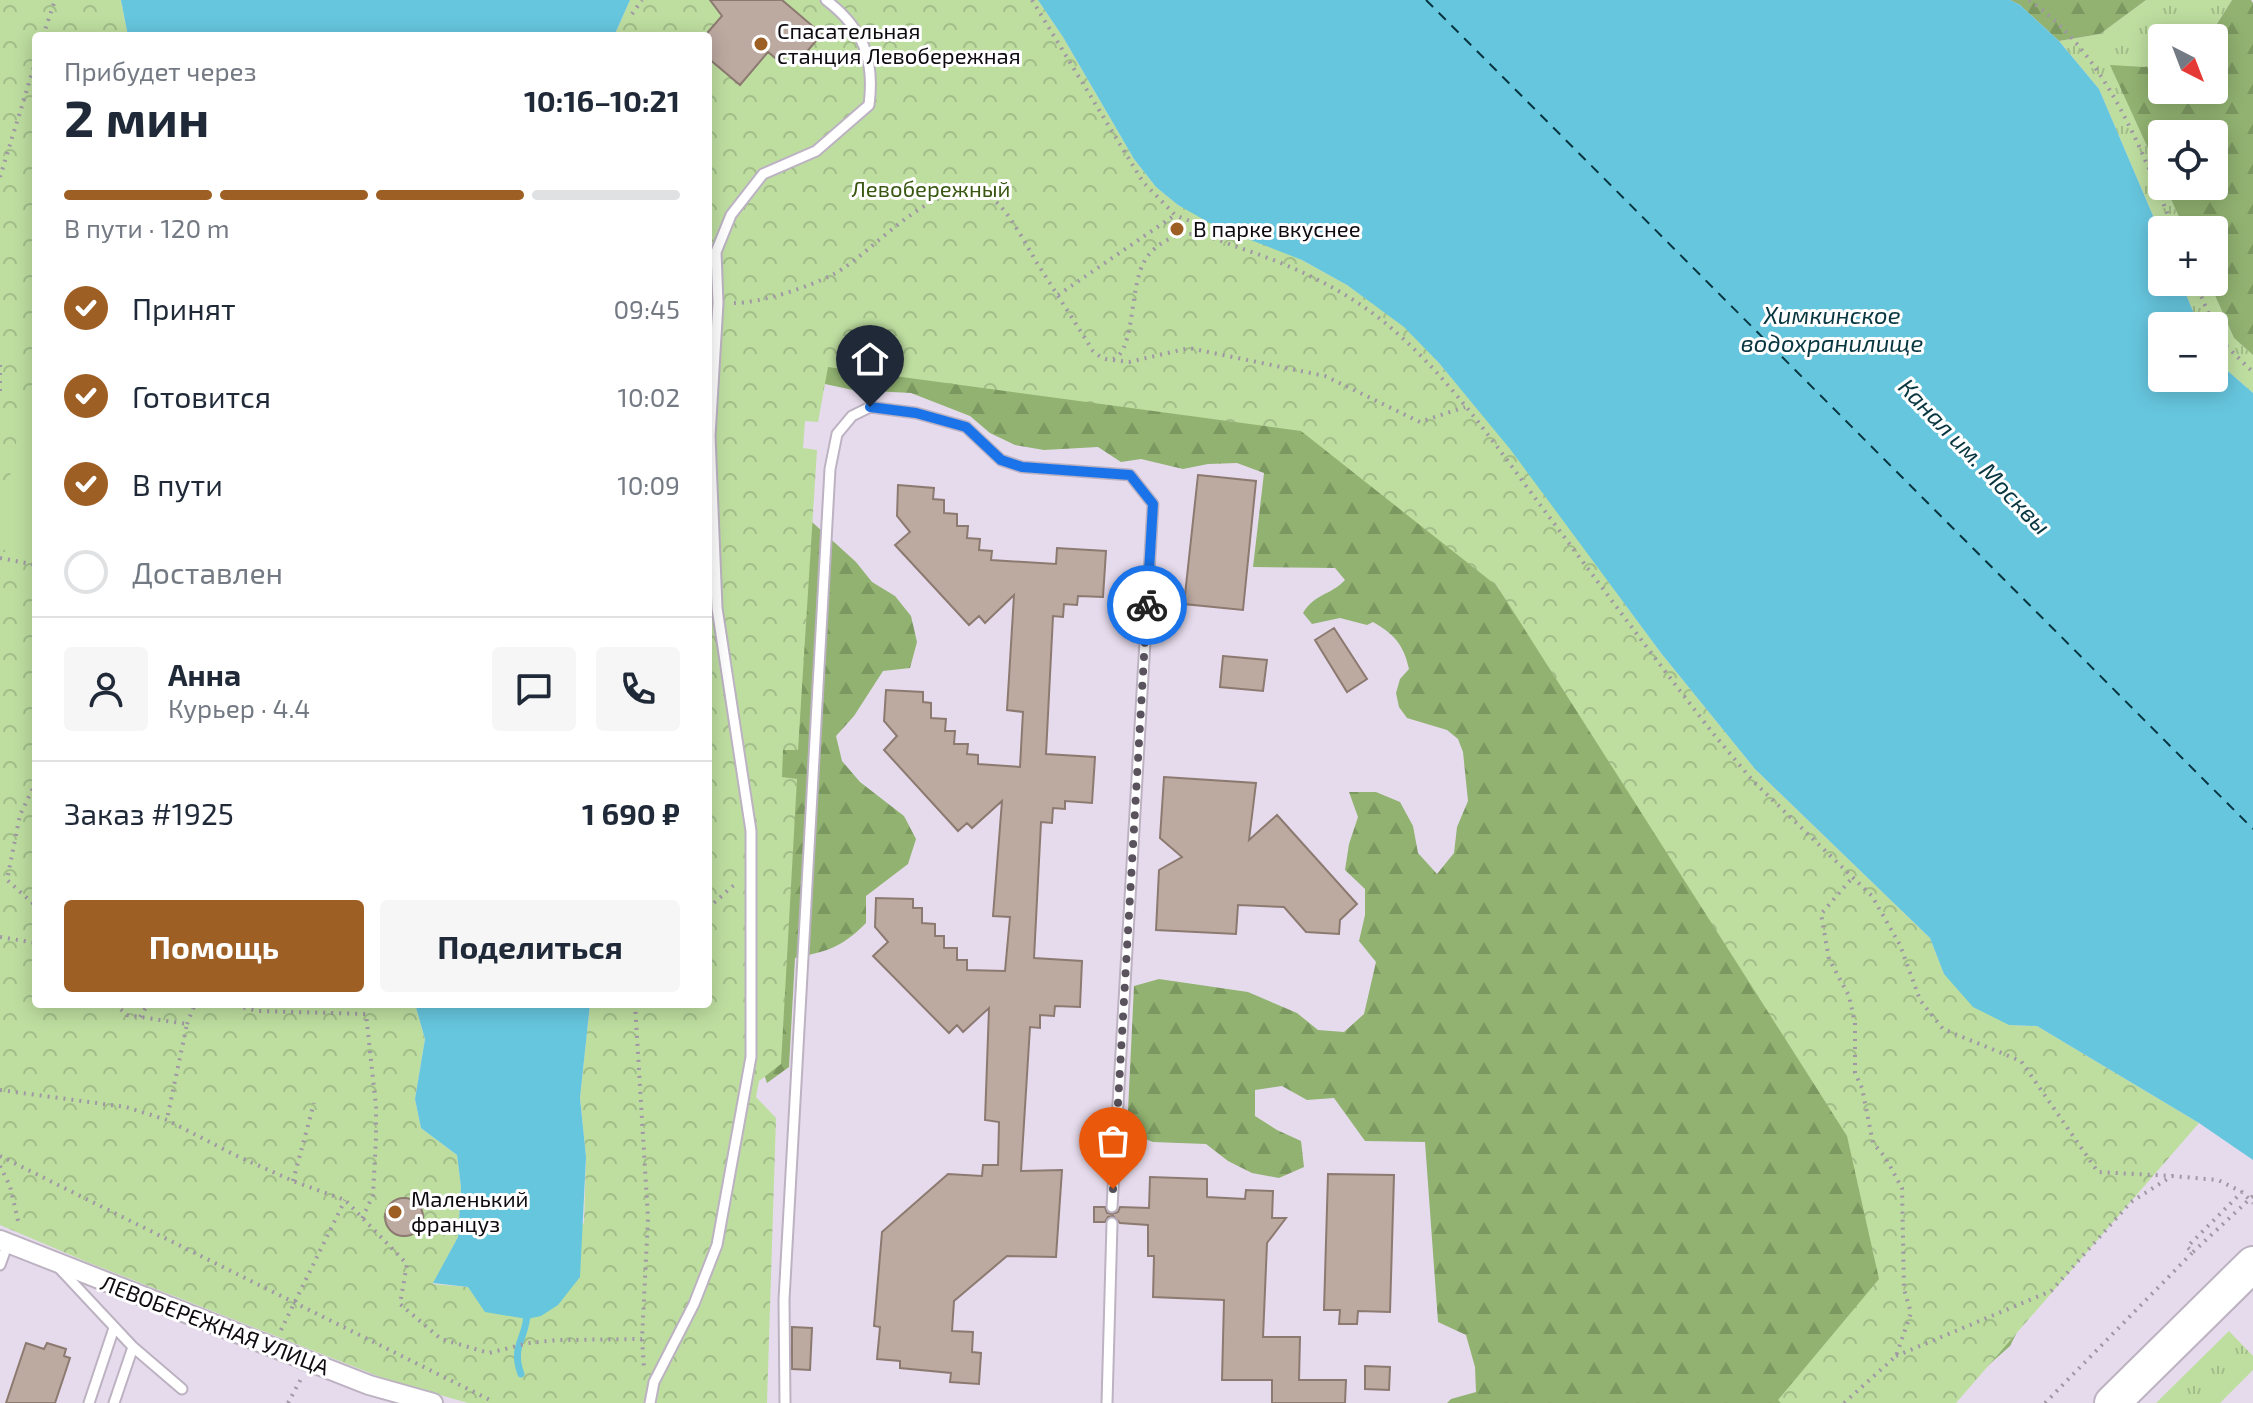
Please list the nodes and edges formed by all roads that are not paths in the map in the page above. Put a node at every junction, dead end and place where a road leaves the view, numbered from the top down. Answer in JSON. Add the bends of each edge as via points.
{"nodes":[{"id":1,"x":826,"y":0,"type":"edge"},
{"id":2,"x":712,"y":403,"type":"edge"},
{"id":3,"x":712,"y":485,"type":"edge"},
{"id":4,"x":1112,"y":1207,"type":"dead end"},
{"id":5,"x":1112,"y":1223,"type":"dead end"},
{"id":6,"x":9,"y":1243,"type":"edge"},
{"id":7,"x":52,"y":1261,"type":"junction"},
{"id":8,"x":2253,"y":1264,"type":"edge"},
{"id":9,"x":0,"y":1265,"type":"edge"},
{"id":10,"x":114,"y":1328,"type":"junction"},
{"id":11,"x":133,"y":1347,"type":"junction"},
{"id":12,"x":182,"y":1389,"type":"dead end"},
{"id":13,"x":89,"y":1403,"type":"edge"},
{"id":14,"x":114,"y":1403,"type":"edge"},
{"id":15,"x":433,"y":1403,"type":"edge"},
{"id":16,"x":650,"y":1403,"type":"edge"},
{"id":17,"x":785,"y":1403,"type":"edge"},
{"id":18,"x":1107,"y":1403,"type":"edge"},
{"id":19,"x":2112,"y":1403,"type":"edge"}],
"edges":[{"from":1,"to":2,"type":"lane","via":[[842,12],[863,42],[871,64],[869,105],[816,151],[763,174],[731,215],[716,252]]},
{"from":3,"to":16,"type":"lane","via":[[717,608],[751,831],[751,1057],[717,1245],[654,1382]]},
{"from":4,"to":17,"type":"lane","via":[[1153,504],[1130,475],[1022,467],[1001,460],[966,427],[870,407],[852,416],[837,434],[830,469],[784,1300]]},
{"from":5,"to":18,"type":"lane"},
{"from":6,"to":7,"type":"street","name":"ЛЕВОБЕРЕЖНАЯ УЛИЦА"},
{"from":6,"to":9,"type":"lane"},
{"from":7,"to":10,"type":"lane"},
{"from":7,"to":15,"type":"street","name":"ЛЕВОБЕРЕЖНАЯ УЛИЦА","via":[[369,1385]]},
{"from":8,"to":19,"type":"highway"},
{"from":10,"to":11,"type":"lane"},
{"from":10,"to":13,"type":"lane"},
{"from":11,"to":12,"type":"lane"},
{"from":11,"to":14,"type":"lane"}]}
